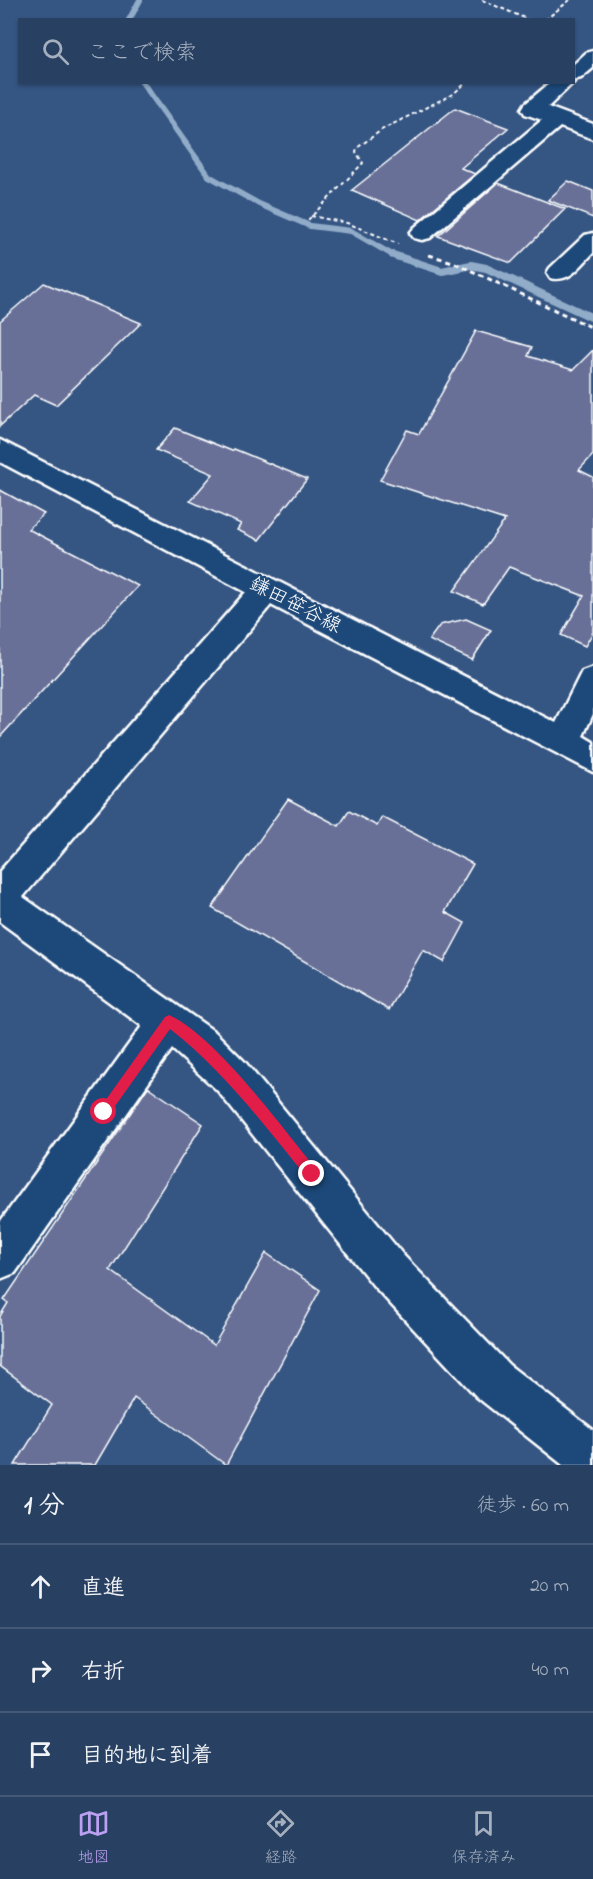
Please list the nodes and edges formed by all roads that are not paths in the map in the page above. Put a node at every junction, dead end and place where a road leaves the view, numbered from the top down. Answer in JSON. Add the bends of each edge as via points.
{"nodes":[{"id":1,"x":593,"y":57,"type":"edge"},
{"id":2,"x":575,"y":72,"type":"edge"},
{"id":3,"x":562,"y":84,"type":"edge"},
{"id":4,"x":558,"y":118,"type":"junction"},
{"id":5,"x":593,"y":132,"type":"edge"},
{"id":6,"x":593,"y":240,"type":"edge"},
{"id":7,"x":424,"y":244,"type":"road end"},
{"id":8,"x":559,"y":273,"type":"dead end"},
{"id":9,"x":0,"y":450,"type":"edge"},
{"id":10,"x":267,"y":589,"type":"junction"},
{"id":11,"x":593,"y":680,"type":"edge"},
{"id":12,"x":563,"y":743,"type":"junction"},
{"id":13,"x":593,"y":758,"type":"edge"},
{"id":14,"x":0,"y":899,"type":"edge"},
{"id":15,"x":169,"y":1021,"type":"junction"},
{"id":16,"x":0,"y":1258,"type":"edge"},
{"id":17,"x":593,"y":1459,"type":"edge"}],
"edges":[{"from":1,"to":2,"type":"street"},
{"from":3,"to":4,"type":"street","via":[[533,109]]},
{"from":4,"to":5,"type":"street"},
{"from":4,"to":7,"type":"street"},
{"from":6,"to":8,"type":"street"},
{"from":9,"to":10,"type":"street","name":"鎌田笹谷線"},
{"from":10,"to":12,"type":"street","name":"鎌田笹谷線"},
{"from":10,"to":14,"type":"street"},
{"from":11,"to":12,"type":"street"},
{"from":12,"to":13,"type":"street","name":"鎌田笹谷線"},
{"from":14,"to":15,"type":"street"},
{"from":15,"to":16,"type":"street"},
{"from":15,"to":17,"type":"street","via":[[231,1076],[388,1270],[493,1381]]}]}
